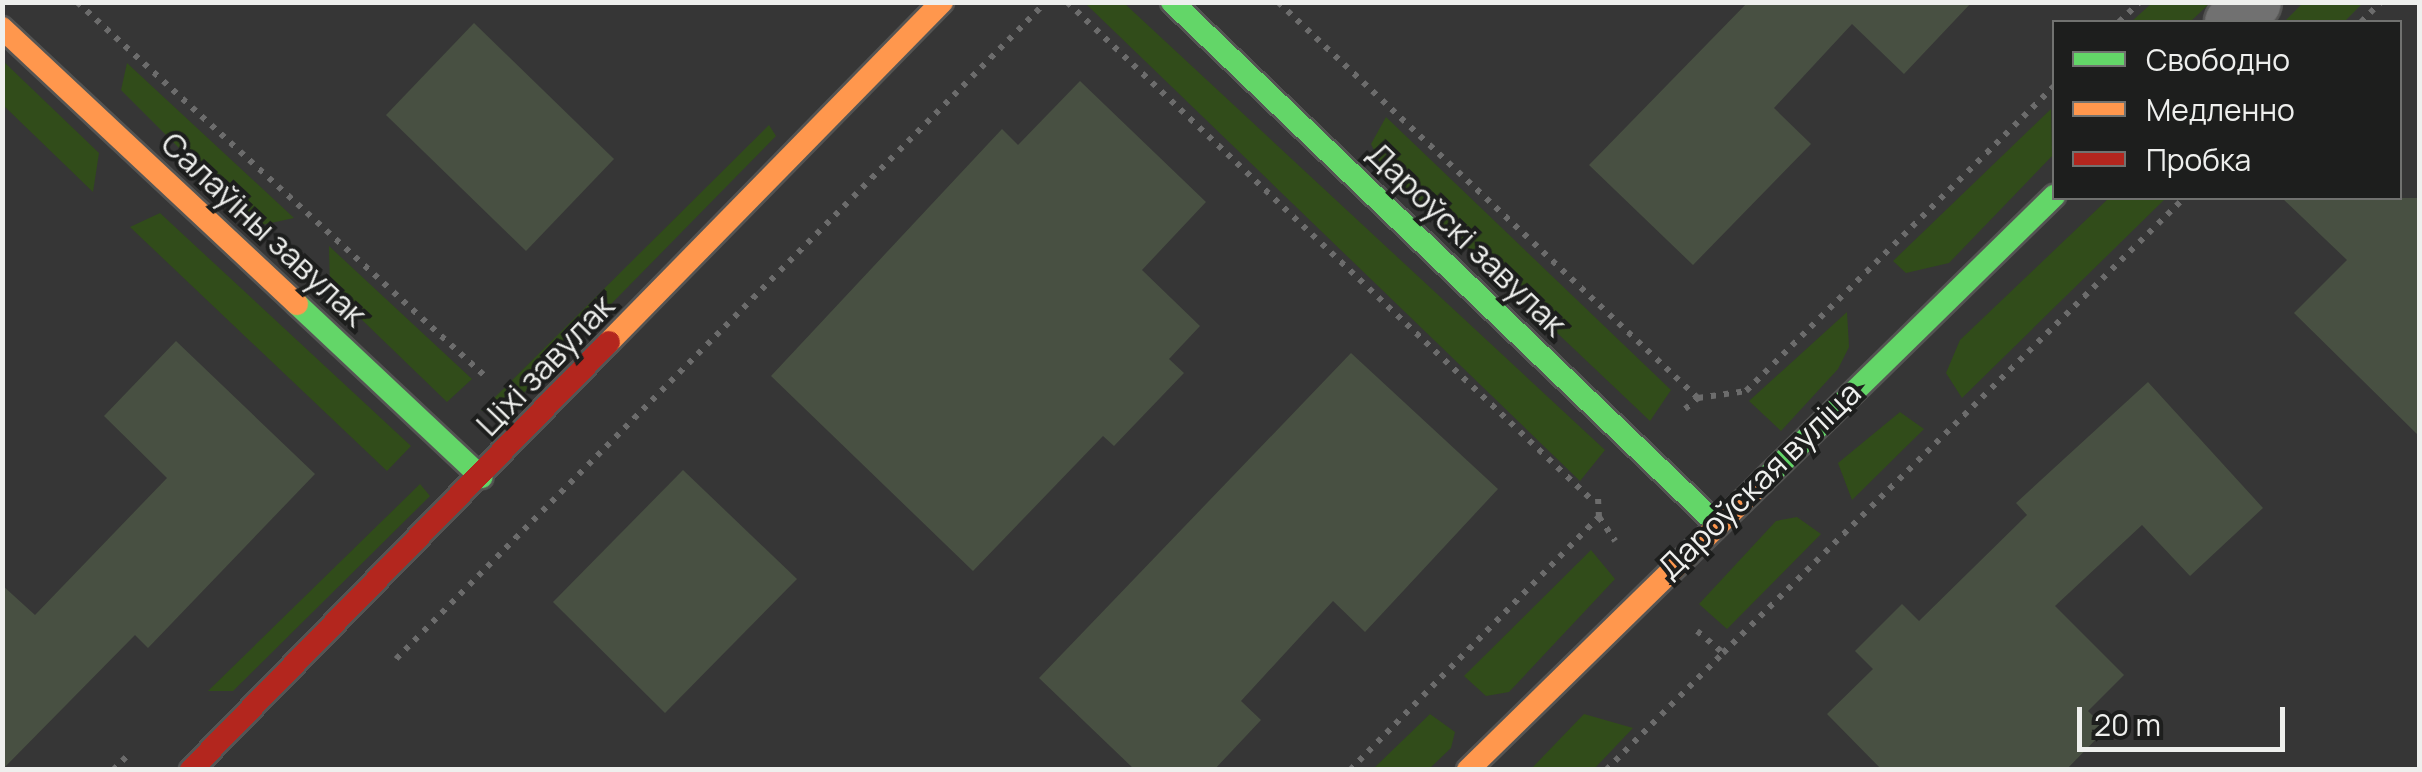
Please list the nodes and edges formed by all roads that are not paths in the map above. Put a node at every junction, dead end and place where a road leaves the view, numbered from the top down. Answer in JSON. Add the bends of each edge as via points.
{"nodes":[{"id":1,"x":942,"y":2,"type":"edge"},
{"id":2,"x":1172,"y":2,"type":"edge"},
{"id":3,"x":2253,"y":2,"type":"edge"},
{"id":4,"x":2234,"y":20,"type":"edge"},
{"id":5,"x":2,"y":28,"type":"edge"},
{"id":6,"x":2052,"y":198,"type":"edge"},
{"id":7,"x":481,"y":478,"type":"junction"},
{"id":8,"x":1717,"y":524,"type":"junction"},
{"id":9,"x":191,"y":770,"type":"edge"},
{"id":10,"x":1468,"y":770,"type":"edge"}],
"edges":[{"from":1,"to":7,"type":"street","name":"Ціхі завулак"},
{"from":2,"to":8,"type":"street","name":"Дароўскі завулак"},
{"from":3,"to":4,"type":"street"},
{"from":5,"to":7,"type":"street","name":"Салаўіны завулак"},
{"from":6,"to":8,"type":"street","name":"Дароўская вуліца"},
{"from":7,"to":9,"type":"street","name":"Ціхі завулак"},
{"from":8,"to":10,"type":"street","name":"Дароўская вуліца","via":[[1645,588]]}]}
